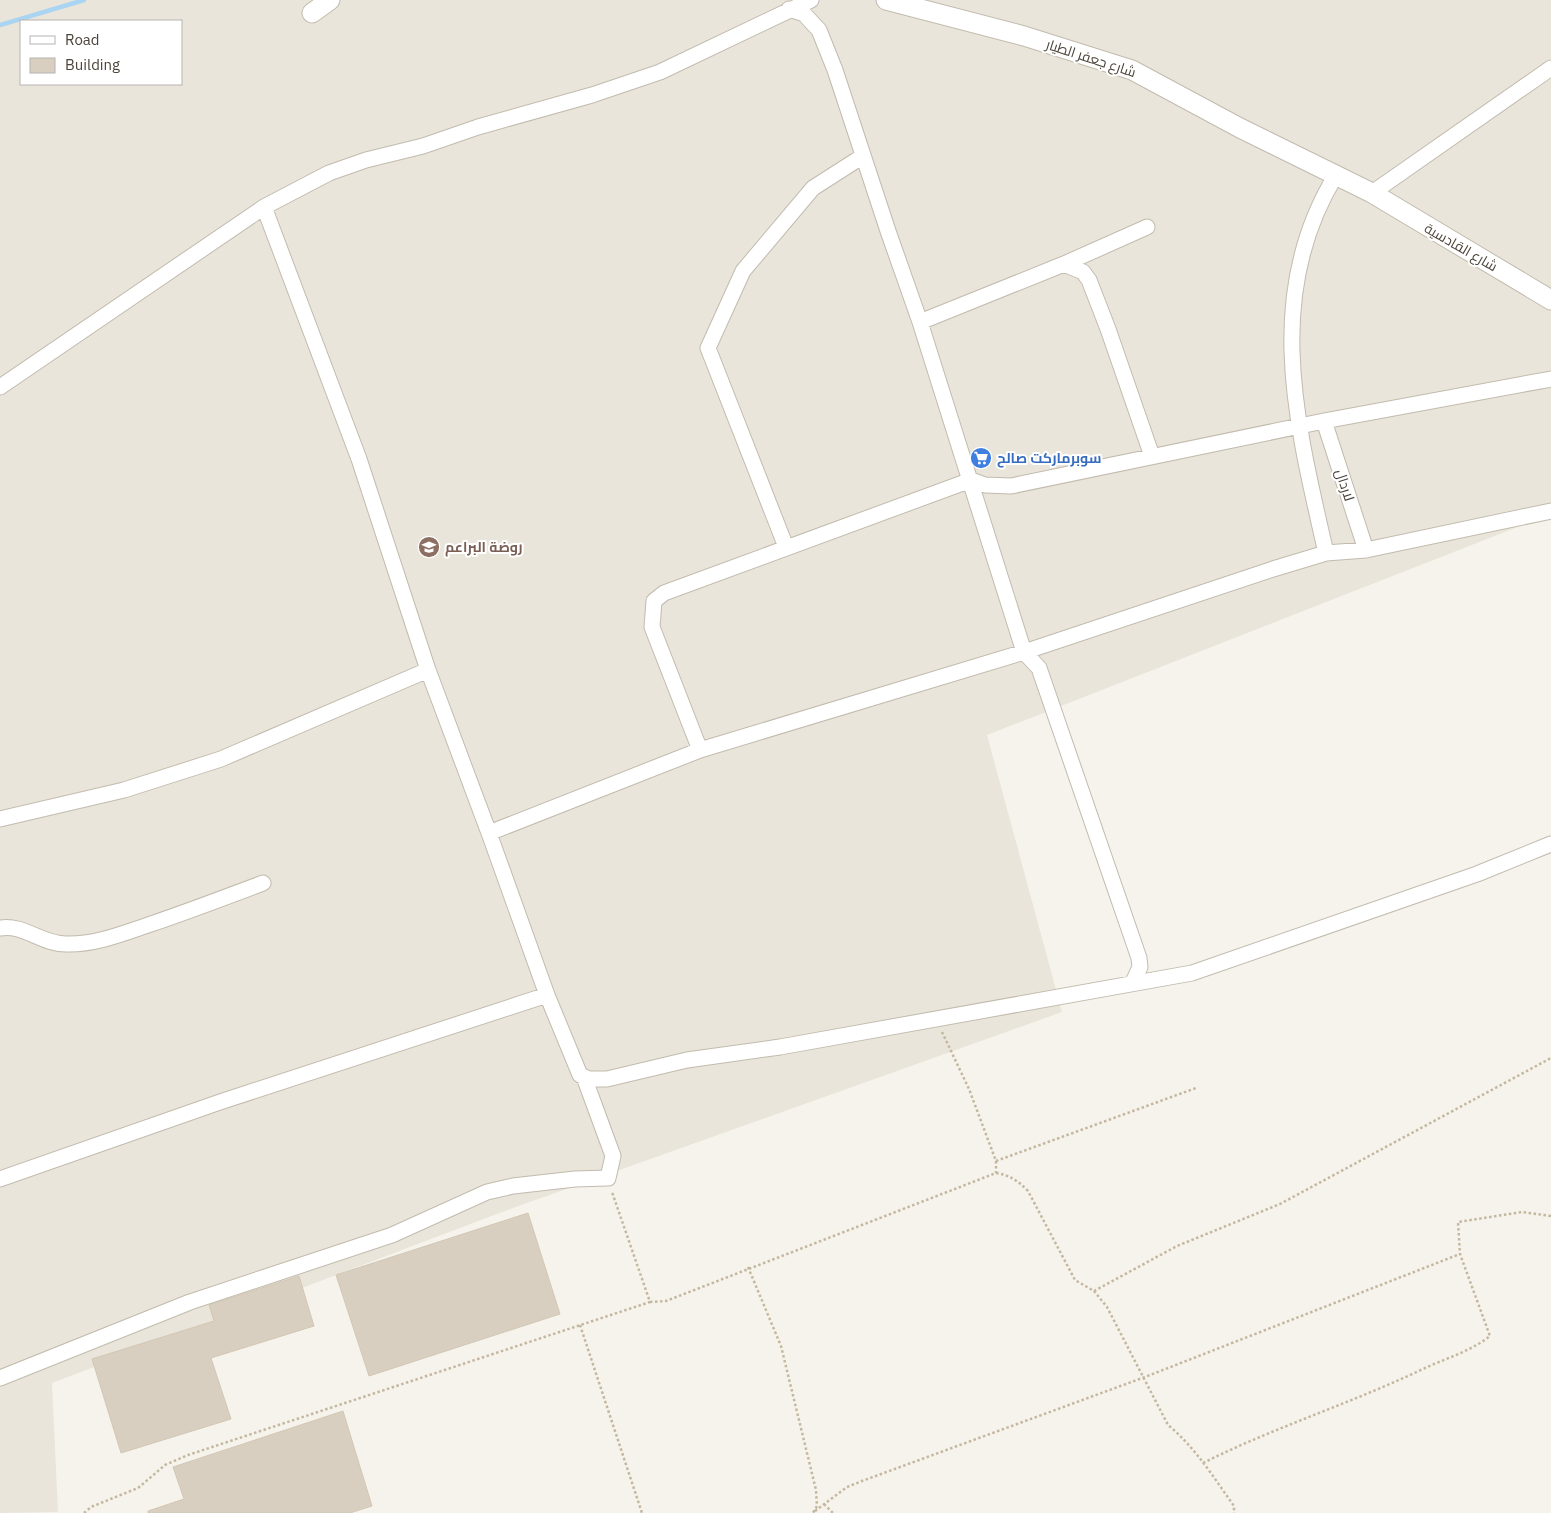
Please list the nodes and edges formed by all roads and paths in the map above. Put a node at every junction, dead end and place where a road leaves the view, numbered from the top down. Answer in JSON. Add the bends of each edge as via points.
{"nodes":[{"id":1,"x":330,"y":0,"type":"edge"},
{"id":2,"x":810,"y":0,"type":"edge"},
{"id":3,"x":886,"y":0,"type":"edge"},
{"id":4,"x":790,"y":5,"type":"edge"},
{"id":5,"x":312,"y":13,"type":"dead end"},
{"id":6,"x":1551,"y":68,"type":"edge"},
{"id":7,"x":863,"y":156,"type":"junction"},
{"id":8,"x":1336,"y":175,"type":"junction"},
{"id":9,"x":1372,"y":193,"type":"junction"},
{"id":10,"x":264,"y":207,"type":"junction"},
{"id":11,"x":1147,"y":227,"type":"dead end"},
{"id":12,"x":1064,"y":264,"type":"junction"},
{"id":13,"x":1551,"y":300,"type":"edge"},
{"id":14,"x":920,"y":322,"type":"junction"},
{"id":15,"x":1551,"y":379,"type":"edge"},
{"id":16,"x":0,"y":387,"type":"edge"},
{"id":17,"x":1324,"y":421,"type":"junction"},
{"id":18,"x":1298,"y":427,"type":"junction"},
{"id":19,"x":1152,"y":456,"type":"junction"},
{"id":20,"x":971,"y":480,"type":"junction"},
{"id":21,"x":1551,"y":511,"type":"edge"},
{"id":22,"x":786,"y":547,"type":"junction"},
{"id":23,"x":1366,"y":550,"type":"junction"},
{"id":24,"x":1326,"y":553,"type":"junction"},
{"id":25,"x":1024,"y":652,"type":"junction"},
{"id":26,"x":428,"y":670,"type":"junction"},
{"id":27,"x":700,"y":750,"type":"junction"},
{"id":28,"x":0,"y":819,"type":"edge"},
{"id":29,"x":489,"y":833,"type":"junction"},
{"id":30,"x":1551,"y":844,"type":"edge"},
{"id":31,"x":263,"y":883,"type":"dead end"},
{"id":32,"x":0,"y":928,"type":"edge"},
{"id":33,"x":1139,"y":958,"type":"junction"},
{"id":34,"x":1166,"y":976,"type":"junction"},
{"id":35,"x":1133,"y":982,"type":"junction"},
{"id":36,"x":547,"y":995,"type":"junction"},
{"id":37,"x":935,"y":1018,"type":"junction"},
{"id":38,"x":1551,"y":1058,"type":"edge"},
{"id":39,"x":584,"y":1077,"type":"junction"},
{"id":40,"x":1196,"y":1088,"type":"dead end"},
{"id":41,"x":996,"y":1161,"type":"junction"},
{"id":42,"x":996,"y":1173,"type":"junction"},
{"id":43,"x":608,"y":1178,"type":"junction"},
{"id":44,"x":0,"y":1179,"type":"edge"},
{"id":45,"x":1551,"y":1216,"type":"edge"},
{"id":46,"x":1460,"y":1254,"type":"junction"},
{"id":47,"x":748,"y":1267,"type":"junction"},
{"id":48,"x":1094,"y":1291,"type":"junction"},
{"id":49,"x":650,"y":1302,"type":"junction"},
{"id":50,"x":580,"y":1325,"type":"junction"},
{"id":51,"x":1144,"y":1377,"type":"junction"},
{"id":52,"x":0,"y":1378,"type":"edge"},
{"id":53,"x":1203,"y":1463,"type":"junction"},
{"id":54,"x":824,"y":1504,"type":"junction"},
{"id":55,"x":814,"y":1512,"type":"edge"},
{"id":56,"x":84,"y":1513,"type":"edge"},
{"id":57,"x":642,"y":1513,"type":"edge"},
{"id":58,"x":833,"y":1513,"type":"edge"},
{"id":59,"x":1234,"y":1513,"type":"edge"}],
"edges":[{"from":1,"to":5,"type":"street"},
{"from":2,"to":4,"type":"street"},
{"from":3,"to":8,"type":"street","name":"شارع جعفر الطيار","via":[[1024,36],[1132,70]]},
{"from":4,"to":7,"type":"street","via":[[819,30]]},
{"from":4,"to":10,"type":"street","via":[[735,38],[660,72],[422,146],[366,160],[329,173]]},
{"from":6,"to":9,"type":"street"},
{"from":7,"to":14,"type":"street"},
{"from":7,"to":22,"type":"street","via":[[814,188],[743,271],[708,348]]},
{"from":8,"to":9,"type":"street","name":"شارع جعفر الطيار"},
{"from":8,"to":18,"type":"street","via":[[1324,194],[1302,251],[1294,301],[1291,350]]},
{"from":9,"to":13,"type":"street","name":"شارع القادسية"},
{"from":10,"to":16,"type":"street"},
{"from":10,"to":26,"type":"street","via":[[360,459]]},
{"from":11,"to":12,"type":"street"},
{"from":12,"to":14,"type":"street"},
{"from":12,"to":19,"type":"street","via":[[1083,272],[1089,280]]},
{"from":14,"to":20,"type":"street"},
{"from":15,"to":17,"type":"street"},
{"from":17,"to":18,"type":"street"},
{"from":17,"to":23,"type":"street","name":"لاردال"},
{"from":18,"to":19,"type":"street"},
{"from":18,"to":24,"type":"street"},
{"from":19,"to":20,"type":"street","via":[[1011,486],[996,487]]},
{"from":20,"to":22,"type":"street"},
{"from":20,"to":25,"type":"street"},
{"from":21,"to":23,"type":"street"},
{"from":22,"to":27,"type":"street","via":[[664,594],[654,601],[652,627]]},
{"from":23,"to":24,"type":"street"},
{"from":24,"to":25,"type":"street"},
{"from":25,"to":27,"type":"street"},
{"from":25,"to":33,"type":"street","via":[[1039,668]]},
{"from":26,"to":28,"type":"street","via":[[221,759],[152,782]]},
{"from":26,"to":29,"type":"street"},
{"from":27,"to":29,"type":"street"},
{"from":29,"to":36,"type":"street"},
{"from":30,"to":34,"type":"street","via":[[1478,874],[1261,950],[1192,973]]},
{"from":31,"to":32,"type":"street","via":[[98,941],[54,943],[14,926]]},
{"from":33,"to":34,"type":"street","via":[[1152,971]]},
{"from":33,"to":35,"type":"street","via":[[1140,967]]},
{"from":34,"to":35,"type":"street"},
{"from":35,"to":37,"type":"street"},
{"from":36,"to":39,"type":"street","via":[[580,1075]]},
{"from":36,"to":44,"type":"street","via":[[220,1102]]},
{"from":37,"to":39,"type":"street","via":[[687,1060],[607,1079]]},
{"from":37,"to":41,"type":"path","via":[[969,1088]]},
{"from":38,"to":48,"type":"path","via":[[1280,1204],[1177,1246]]},
{"from":39,"to":43,"type":"street","via":[[613,1156]]},
{"from":40,"to":41,"type":"path"},
{"from":41,"to":42,"type":"path"},
{"from":42,"to":47,"type":"path"},
{"from":42,"to":48,"type":"path","via":[[1012,1177],[1028,1191],[1075,1280]]},
{"from":43,"to":49,"type":"path"},
{"from":43,"to":52,"type":"street","via":[[513,1186],[488,1192],[392,1235],[190,1302]]},
{"from":45,"to":46,"type":"path","via":[[1522,1212],[1458,1222]]},
{"from":46,"to":51,"type":"path"},
{"from":46,"to":53,"type":"path","via":[[1490,1336],[1483,1342],[1384,1388],[1250,1440]]},
{"from":47,"to":49,"type":"path","via":[[666,1301]]},
{"from":47,"to":55,"type":"path","via":[[782,1346],[816,1490]]},
{"from":48,"to":51,"type":"path","via":[[1107,1306]]},
{"from":49,"to":50,"type":"path"},
{"from":50,"to":56,"type":"path","via":[[188,1455],[166,1465],[138,1488],[90,1507]]},
{"from":50,"to":57,"type":"path"},
{"from":51,"to":53,"type":"path","via":[[1168,1425],[1182,1436]]},
{"from":51,"to":54,"type":"path","via":[[862,1481],[847,1487]]},
{"from":53,"to":59,"type":"path","via":[[1234,1506]]},
{"from":54,"to":55,"type":"path"},
{"from":54,"to":58,"type":"path"}]}
